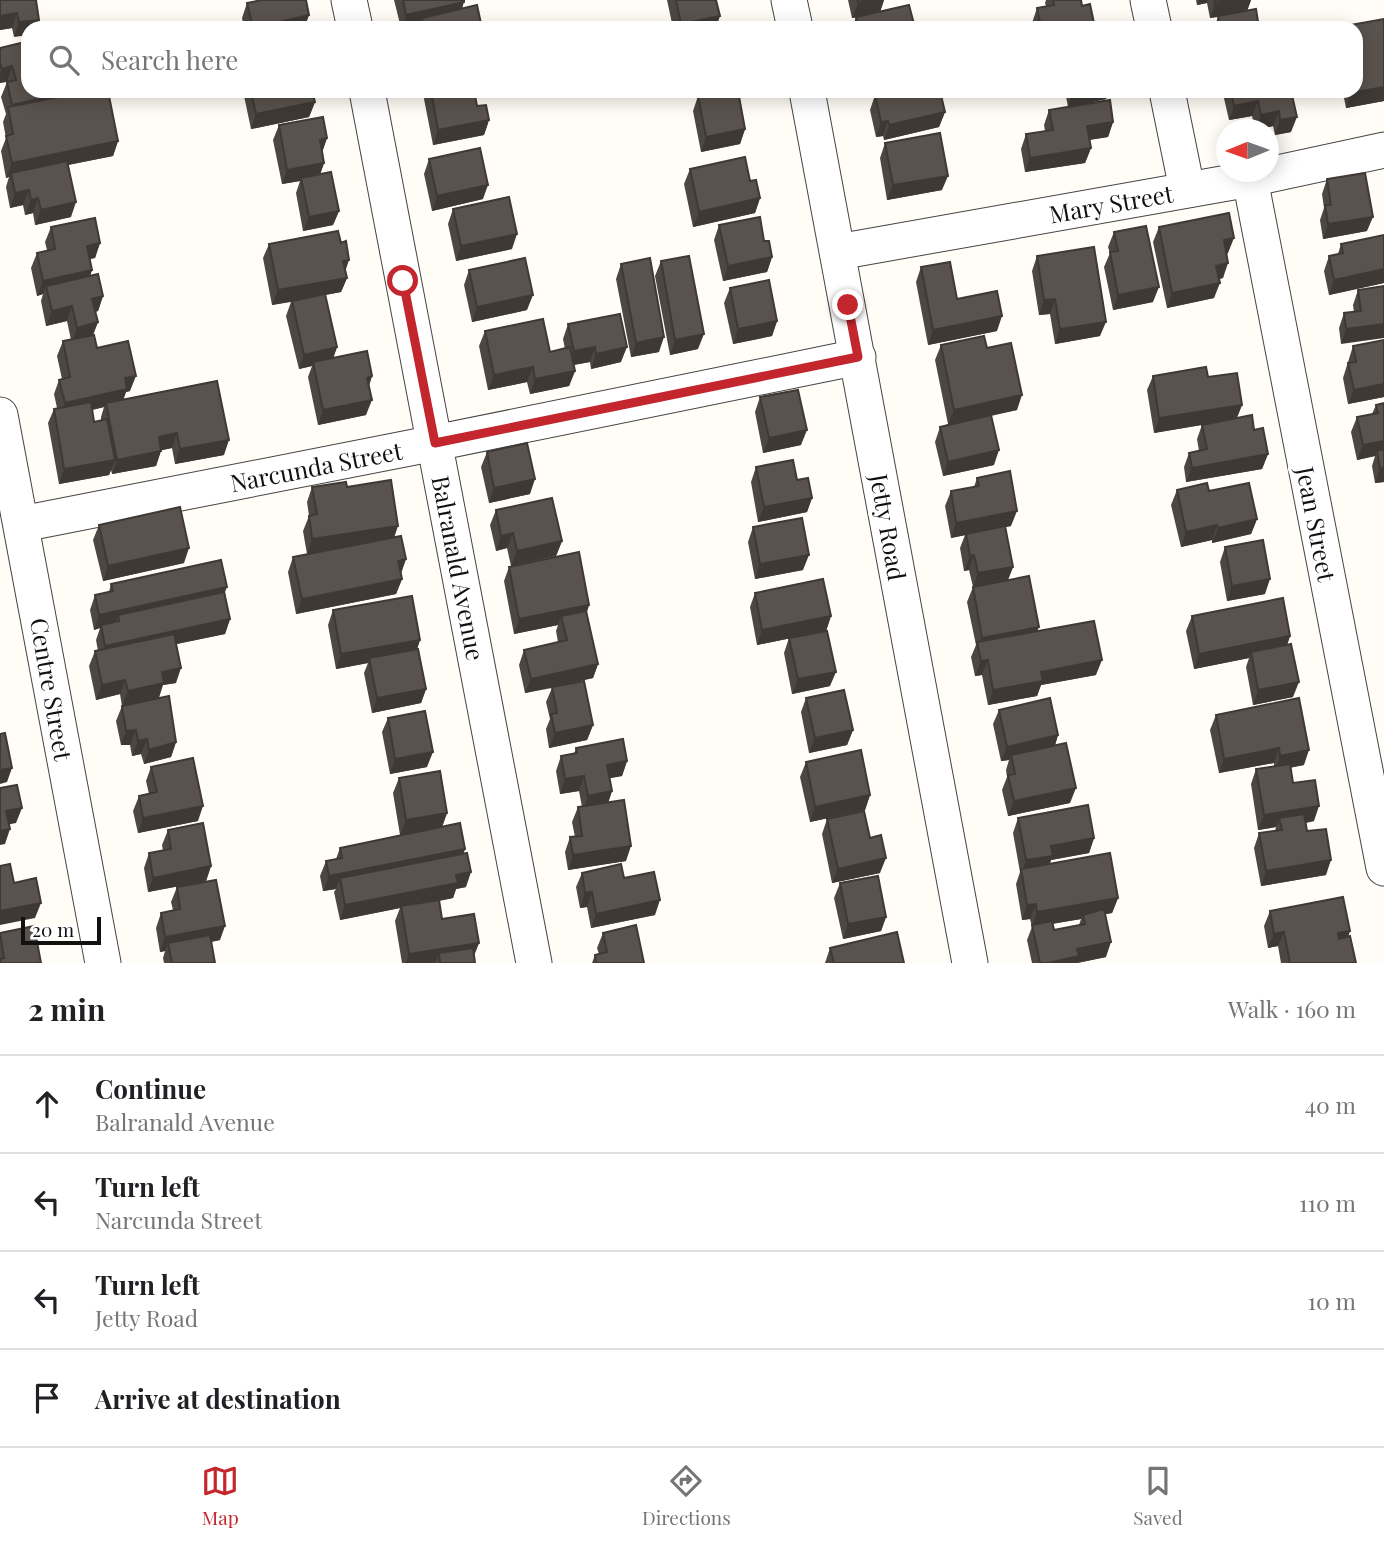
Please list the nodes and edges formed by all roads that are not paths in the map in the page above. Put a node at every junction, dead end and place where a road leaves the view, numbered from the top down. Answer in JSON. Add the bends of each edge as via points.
{"nodes":[{"id":1,"x":349,"y":0,"type":"edge"},
{"id":2,"x":789,"y":0,"type":"edge"},
{"id":3,"x":1148,"y":0,"type":"edge"},
{"id":4,"x":354,"y":21,"type":"edge"},
{"id":5,"x":794,"y":21,"type":"edge"},
{"id":6,"x":1152,"y":21,"type":"edge"},
{"id":7,"x":368,"y":98,"type":"edge"},
{"id":8,"x":808,"y":98,"type":"edge"},
{"id":9,"x":1168,"y":98,"type":"edge"},
{"id":10,"x":1384,"y":150,"type":"edge"},
{"id":11,"x":1279,"y":173,"type":"edge"},
{"id":12,"x":1231,"y":182,"type":"edge"},
{"id":13,"x":1251,"y":182,"type":"edge"},
{"id":14,"x":1187,"y":189,"type":"junction"},
{"id":15,"x":838,"y":252,"type":"junction"},
{"id":16,"x":858,"y":357,"type":"junction"},
{"id":17,"x":0,"y":415,"type":"edge"},
{"id":18,"x":435,"y":443,"type":"junction"},
{"id":19,"x":22,"y":524,"type":"junction"},
{"id":20,"x":1384,"y":868,"type":"edge"},
{"id":21,"x":103,"y":963,"type":"edge"},
{"id":22,"x":534,"y":963,"type":"edge"},
{"id":23,"x":970,"y":963,"type":"edge"}],
"edges":[{"from":1,"to":4,"type":"street"},
{"from":2,"to":5,"type":"street"},
{"from":3,"to":6,"type":"street"},
{"from":7,"to":18,"type":"street","name":"Balranald Avenue"},
{"from":8,"to":15,"type":"street","name":"Jetty Road"},
{"from":9,"to":14,"type":"street"},
{"from":10,"to":11,"type":"street","name":"Mary Street"},
{"from":12,"to":14,"type":"street","name":"Mary Street"},
{"from":13,"to":20,"type":"street","name":"Jean Street"},
{"from":14,"to":15,"type":"street","name":"Mary Street"},
{"from":15,"to":16,"type":"street","name":"Jetty Road"},
{"from":16,"to":18,"type":"street","name":"Narcunda Street"},
{"from":16,"to":23,"type":"street","name":"Jetty Road"},
{"from":17,"to":19,"type":"street","name":"Centre Street"},
{"from":18,"to":19,"type":"street","name":"Narcunda Street"},
{"from":18,"to":22,"type":"street","name":"Balranald Avenue"},
{"from":19,"to":21,"type":"street","name":"Centre Street"}]}
